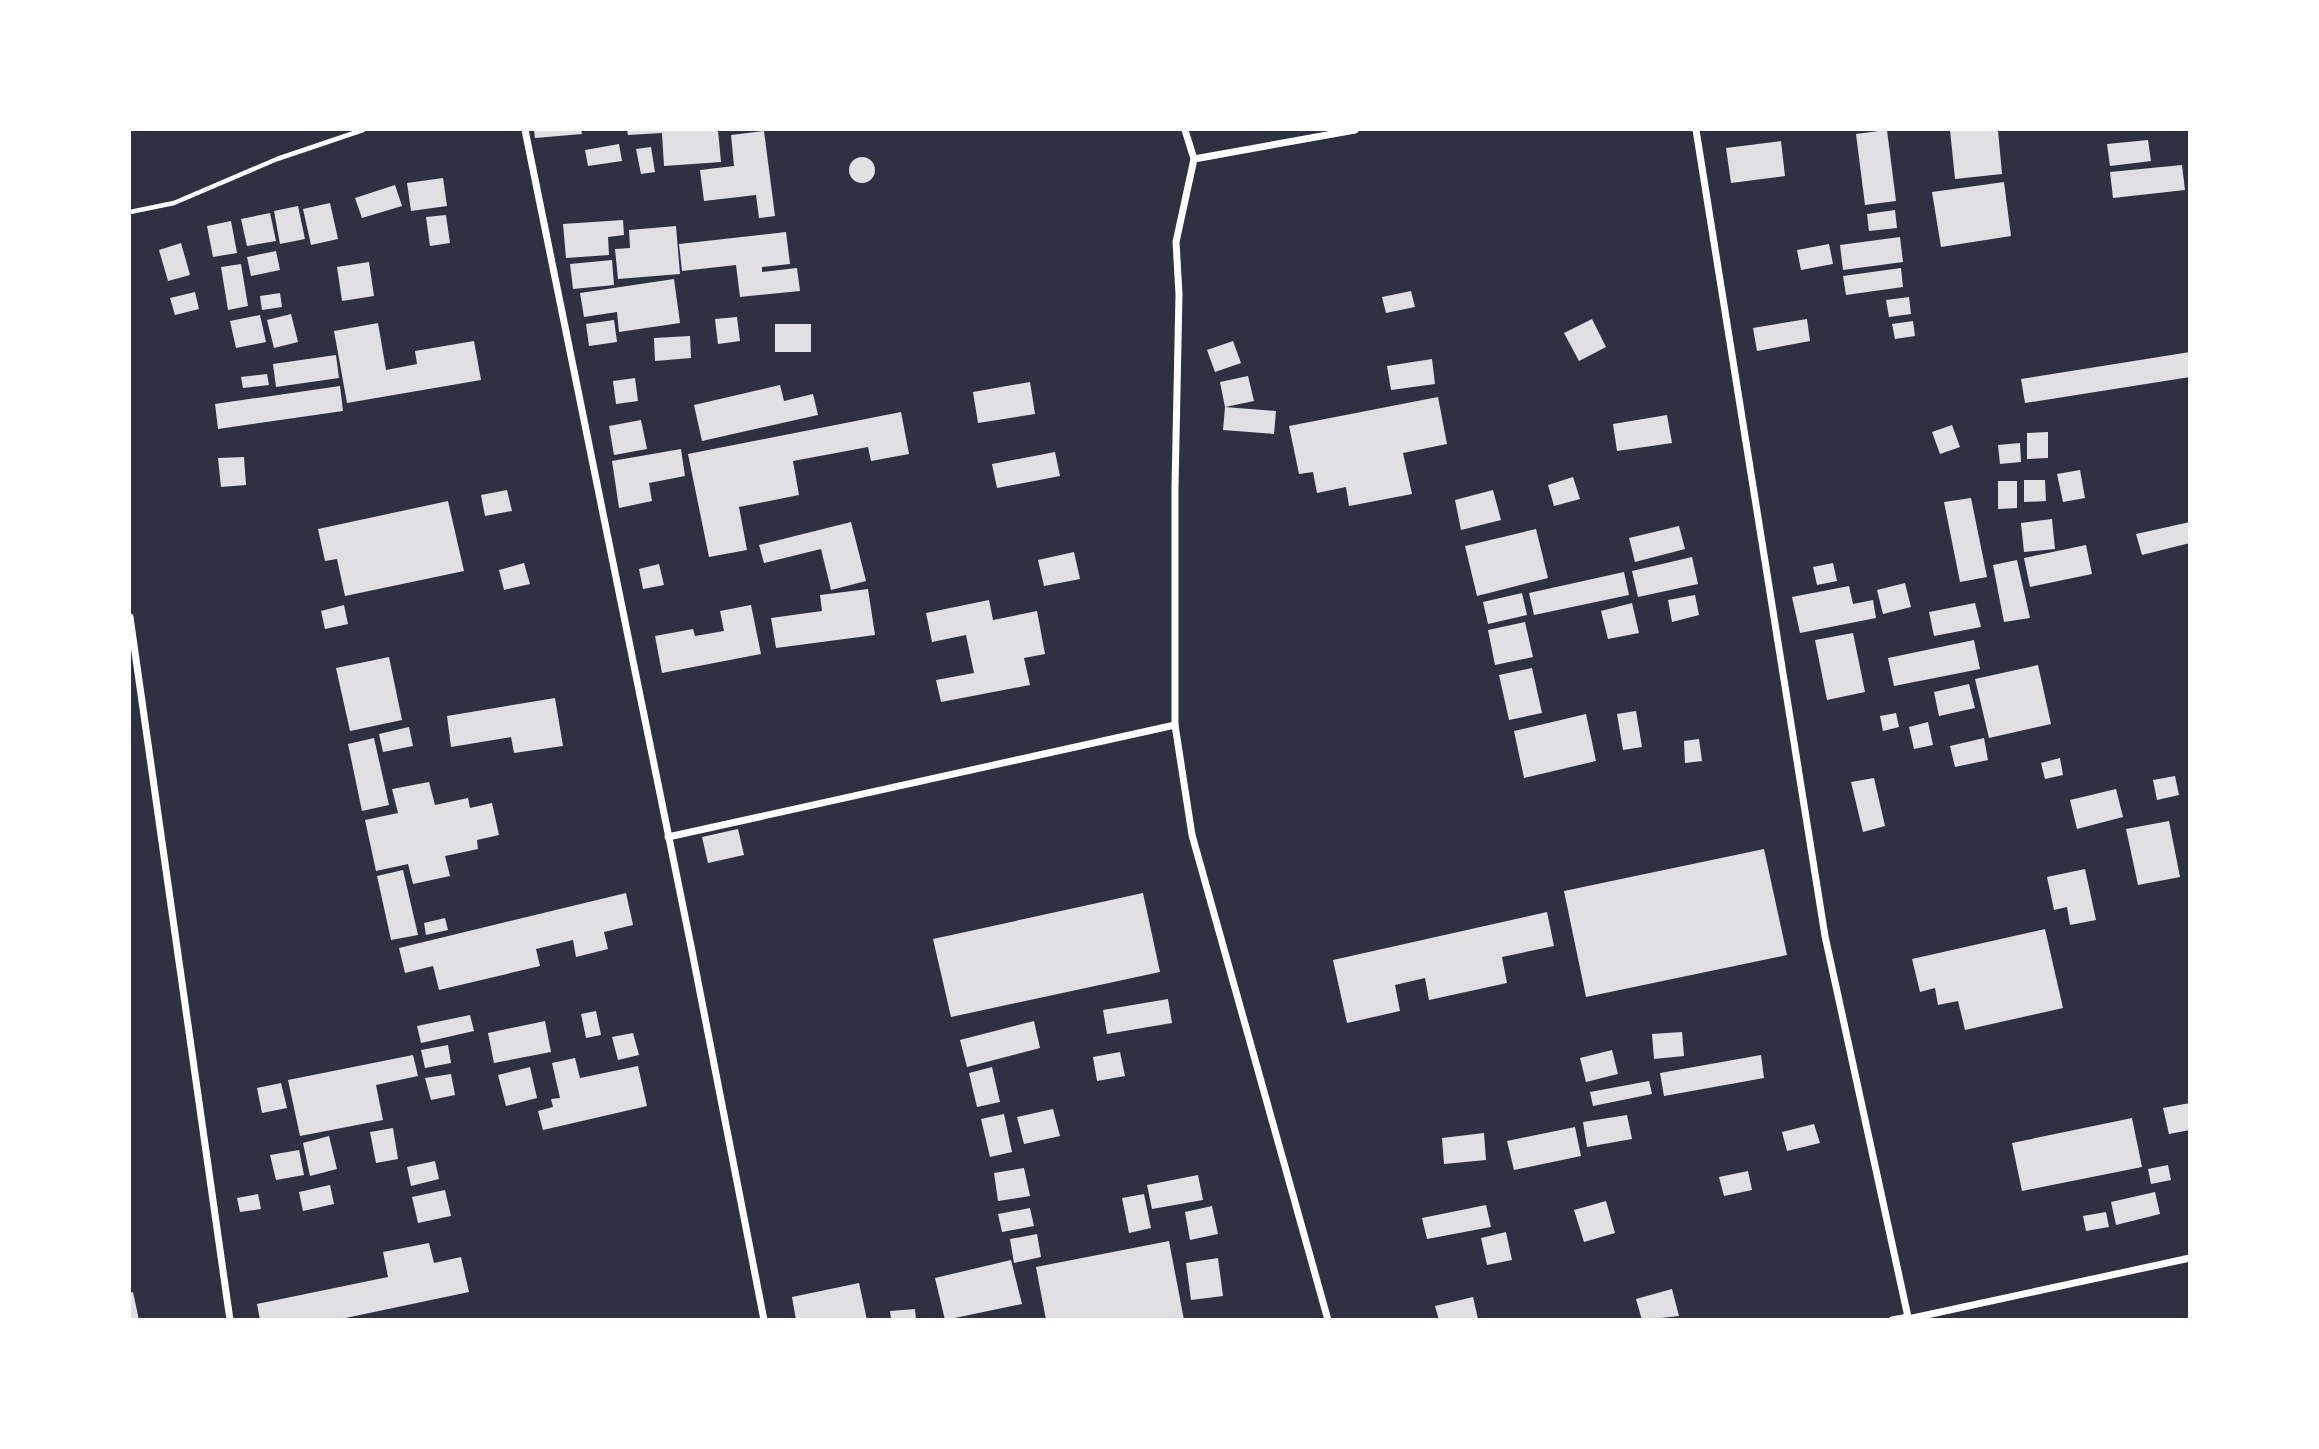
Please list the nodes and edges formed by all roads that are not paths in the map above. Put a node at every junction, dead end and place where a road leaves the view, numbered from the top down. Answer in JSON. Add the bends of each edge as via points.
{"nodes":[{"id":1,"x":525,"y":130,"type":"edge"},
{"id":2,"x":1185,"y":130,"type":"edge"},
{"id":3,"x":1355,"y":130,"type":"edge"},
{"id":4,"x":1696,"y":130,"type":"edge"},
{"id":5,"x":1194,"y":159,"type":"junction"},
{"id":6,"x":130,"y":617,"type":"edge"},
{"id":7,"x":1175,"y":725,"type":"junction"},
{"id":8,"x":668,"y":836,"type":"junction"},
{"id":9,"x":2189,"y":1258,"type":"edge"},
{"id":10,"x":1908,"y":1318,"type":"edge"},
{"id":11,"x":230,"y":1320,"type":"edge"},
{"id":12,"x":764,"y":1320,"type":"edge"},
{"id":13,"x":1328,"y":1320,"type":"edge"},
{"id":14,"x":1892,"y":1320,"type":"edge"}],
"edges":[{"from":1,"to":8,"type":"street"},
{"from":2,"to":5,"type":"street"},
{"from":3,"to":5,"type":"street"},
{"from":4,"to":10,"type":"street","via":[[1825,936]]},
{"from":5,"to":7,"type":"street","via":[[1176,242]]},
{"from":6,"to":11,"type":"street"},
{"from":7,"to":8,"type":"street"},
{"from":7,"to":13,"type":"street","via":[[1192,835]]},
{"from":8,"to":12,"type":"street"},
{"from":9,"to":10,"type":"street"},
{"from":10,"to":14,"type":"street"}]}
